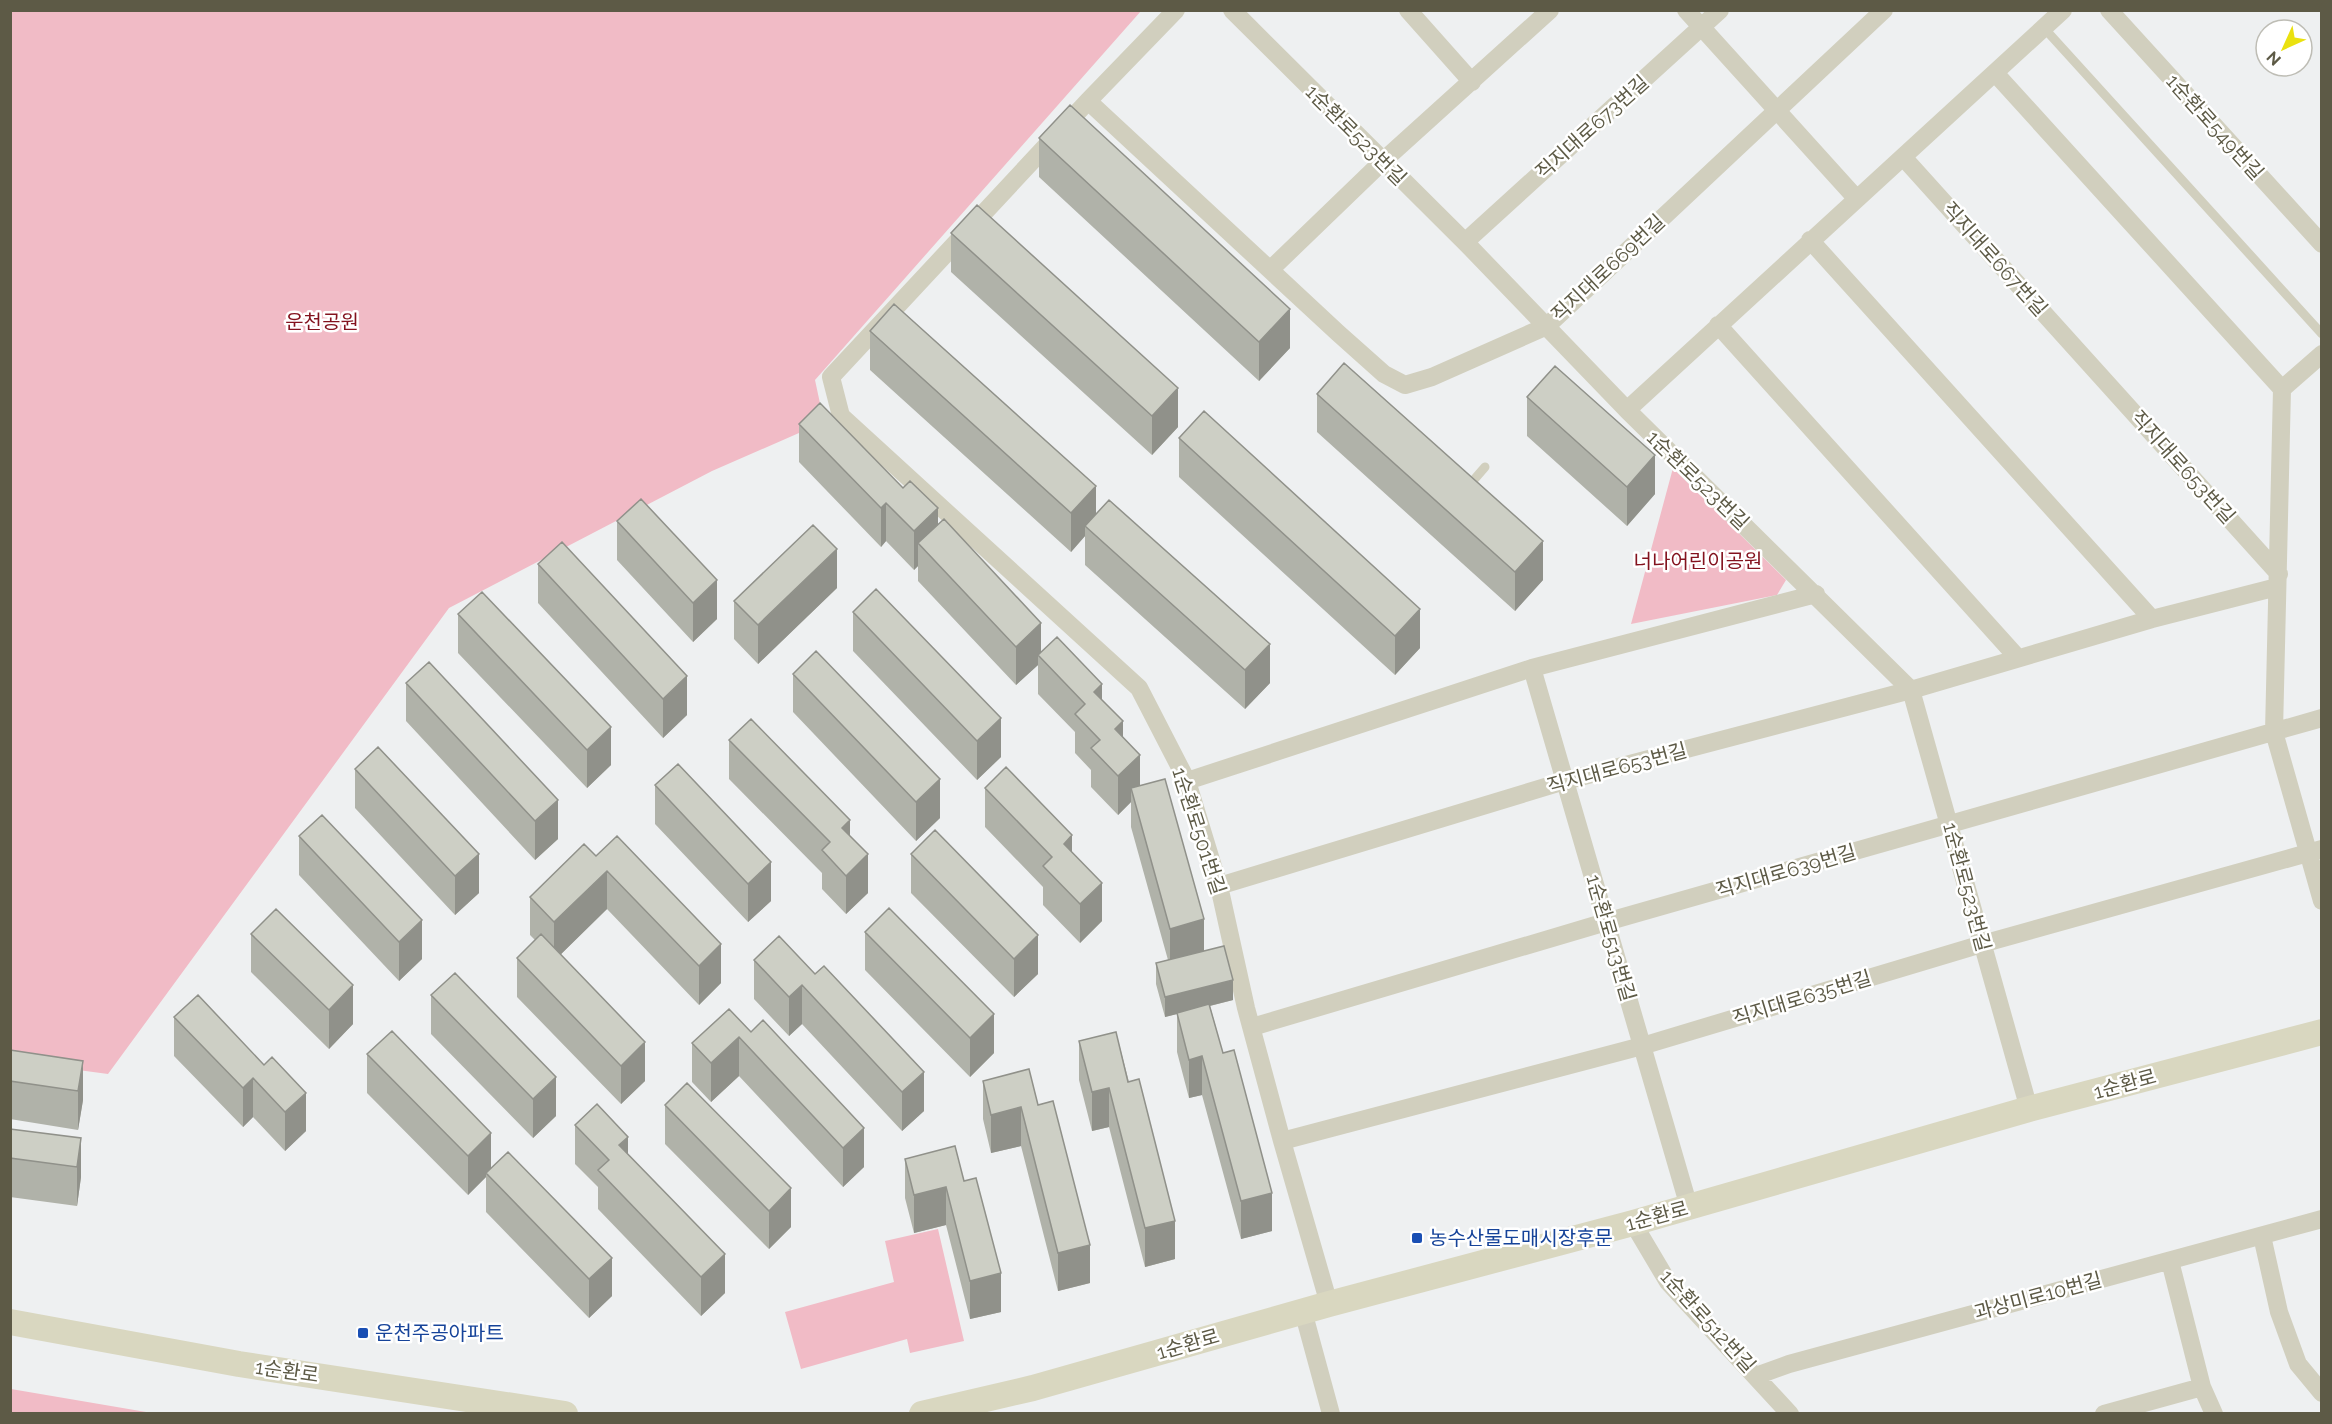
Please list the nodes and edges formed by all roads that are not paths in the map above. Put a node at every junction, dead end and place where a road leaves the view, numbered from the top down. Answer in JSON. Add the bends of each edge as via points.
{"nodes":[{"id":1,"x":1176,"y":10,"type":"edge"},
{"id":2,"x":1232,"y":10,"type":"edge"},
{"id":3,"x":1408,"y":10,"type":"edge"},
{"id":4,"x":1550,"y":10,"type":"edge"},
{"id":5,"x":1686,"y":10,"type":"edge"},
{"id":6,"x":1720,"y":10,"type":"edge"},
{"id":7,"x":1884,"y":10,"type":"edge"},
{"id":8,"x":2063,"y":10,"type":"edge"},
{"id":9,"x":2109,"y":10,"type":"edge"},
{"id":10,"x":1701,"y":28,"type":"junction"},
{"id":11,"x":2044,"y":28,"type":"junction"},
{"id":12,"x":1995,"y":73,"type":"junction"},
{"id":13,"x":1472,"y":82,"type":"junction"},
{"id":14,"x":1088,"y":101,"type":"junction"},
{"id":15,"x":1776,"y":109,"type":"junction"},
{"id":16,"x":1903,"y":157,"type":"junction"},
{"id":17,"x":1383,"y":161,"type":"junction"},
{"id":18,"x":1856,"y":198,"type":"junction"},
{"id":19,"x":1810,"y":240,"type":"junction"},
{"id":20,"x":1465,"y":242,"type":"junction"},
{"id":21,"x":2322,"y":244,"type":"edge"},
{"id":22,"x":1271,"y":269,"type":"junction"},
{"id":23,"x":1718,"y":325,"type":"junction"},
{"id":24,"x":1547,"y":326,"type":"junction"},
{"id":25,"x":2322,"y":334,"type":"edge"},
{"id":26,"x":2322,"y":354,"type":"edge"},
{"id":27,"x":2086,"y":360,"type":"joint"},
{"id":28,"x":2282,"y":389,"type":"junction"},
{"id":29,"x":1627,"y":410,"type":"junction"},
{"id":30,"x":1485,"y":467,"type":"dead end"},
{"id":31,"x":1472,"y":482,"type":"edge"},
{"id":32,"x":2278,"y":580,"type":"junction"},
{"id":33,"x":1816,"y":594,"type":"junction"},
{"id":34,"x":2152,"y":618,"type":"junction"},
{"id":35,"x":2017,"y":657,"type":"junction"},
{"id":36,"x":1532,"y":668,"type":"junction"},
{"id":37,"x":1911,"y":690,"type":"junction"},
{"id":38,"x":2322,"y":718,"type":"edge"},
{"id":39,"x":2274,"y":732,"type":"junction"},
{"id":40,"x":1188,"y":781,"type":"junction"},
{"id":41,"x":1565,"y":781,"type":"junction"},
{"id":42,"x":1951,"y":824,"type":"junction"},
{"id":43,"x":2314,"y":851,"type":"edge"},
{"id":44,"x":1219,"y":886,"type":"junction"},
{"id":45,"x":2322,"y":901,"type":"edge"},
{"id":46,"x":1606,"y":922,"type":"junction"},
{"id":47,"x":1982,"y":944,"type":"junction"},
{"id":48,"x":1252,"y":1027,"type":"junction"},
{"id":49,"x":2322,"y":1032,"type":"edge"},
{"id":50,"x":1642,"y":1046,"type":"junction"},
{"id":51,"x":2028,"y":1109,"type":"junction"},
{"id":52,"x":1282,"y":1141,"type":"junction"},
{"id":53,"x":1689,"y":1207,"type":"junction"},
{"id":54,"x":2322,"y":1220,"type":"edge"},
{"id":55,"x":1634,"y":1223,"type":"junction"},
{"id":56,"x":2262,"y":1236,"type":"junction"},
{"id":57,"x":2170,"y":1261,"type":"junction"},
{"id":58,"x":1329,"y":1304,"type":"junction"},
{"id":59,"x":1303,"y":1311,"type":"junction"},
{"id":60,"x":10,"y":1322,"type":"edge"},
{"id":61,"x":1756,"y":1376,"type":"junction"},
{"id":62,"x":2202,"y":1387,"type":"junction"},
{"id":63,"x":2322,"y":1393,"type":"edge"},
{"id":64,"x":518,"y":1410,"type":"edge"},
{"id":65,"x":565,"y":1413,"type":"edge"},
{"id":66,"x":922,"y":1413,"type":"edge"},
{"id":67,"x":1331,"y":1413,"type":"edge"},
{"id":68,"x":1790,"y":1413,"type":"edge"},
{"id":69,"x":2110,"y":1413,"type":"edge"},
{"id":70,"x":2214,"y":1413,"type":"edge"}],
"edges":[{"from":1,"to":14,"type":"street"},
{"from":2,"to":17,"type":"street","name":"1순환로523번길"},
{"from":3,"to":13,"type":"street"},
{"from":4,"to":13,"type":"street"},
{"from":5,"to":10,"type":"street"},
{"from":6,"to":10,"type":"street","name":"직지대로673번길"},
{"from":7,"to":15,"type":"street","name":"직지대로669번길"},
{"from":8,"to":11,"type":"street"},
{"from":9,"to":21,"type":"street","name":"1순환로549번길"},
{"from":10,"to":15,"type":"street"},
{"from":10,"to":20,"type":"street","name":"직지대로673번길"},
{"from":11,"to":12,"type":"street"},
{"from":11,"to":25,"type":"lane"},
{"from":12,"to":16,"type":"street"},
{"from":12,"to":28,"type":"street"},
{"from":13,"to":17,"type":"street"},
{"from":14,"to":22,"type":"street","name":"직지대로669번길"},
{"from":14,"to":40,"type":"street","name":"1순환로501번길","via":[[831,377],[841,416],[1138,688]]},
{"from":15,"to":18,"type":"street"},
{"from":15,"to":24,"type":"street","name":"직지대로669번길"},
{"from":16,"to":18,"type":"street"},
{"from":16,"to":27,"type":"street","name":"직지대로667번길"},
{"from":17,"to":20,"type":"street","name":"1순환로523번길"},
{"from":17,"to":22,"type":"street"},
{"from":18,"to":19,"type":"street"},
{"from":19,"to":23,"type":"street"},
{"from":19,"to":34,"type":"street"},
{"from":20,"to":24,"type":"street","name":"1순환로523번길"},
{"from":22,"to":24,"type":"street","name":"직지대로669번길","via":[[1384,374],[1405,386]]},
{"from":23,"to":29,"type":"street"},
{"from":23,"to":35,"type":"street"},
{"from":24,"to":29,"type":"street","name":"1순환로523번길"},
{"from":26,"to":28,"type":"street"},
{"from":27,"to":32,"type":"street","name":"직지대로653번길"},
{"from":28,"to":32,"type":"street"},
{"from":29,"to":33,"type":"street","name":"1순환로523번길"},
{"from":30,"to":31,"type":"lane"},
{"from":32,"to":34,"type":"street","name":"직지대로653번길"},
{"from":32,"to":39,"type":"street"},
{"from":33,"to":36,"type":"street"},
{"from":33,"to":37,"type":"street","name":"1순환로523번길"},
{"from":34,"to":35,"type":"street","name":"직지대로653번길"},
{"from":35,"to":37,"type":"street","name":"직지대로653번길"},
{"from":36,"to":40,"type":"street"},
{"from":36,"to":41,"type":"street","name":"1순환로513번길"},
{"from":37,"to":41,"type":"street","name":"직지대로653번길"},
{"from":37,"to":42,"type":"street","name":"1순환로523번길"},
{"from":38,"to":39,"type":"street","name":"직지대로639번길"},
{"from":39,"to":42,"type":"street","name":"직지대로639번길"},
{"from":39,"to":43,"type":"street"},
{"from":40,"to":44,"type":"street","name":"1순환로501번길"},
{"from":41,"to":44,"type":"street","name":"직지대로653번길"},
{"from":41,"to":46,"type":"street","name":"1순환로513번길"},
{"from":42,"to":46,"type":"street","name":"직지대로639번길"},
{"from":42,"to":47,"type":"street","name":"1순환로523번길"},
{"from":43,"to":45,"type":"street"},
{"from":43,"to":47,"type":"street","name":"직지대로635번길"},
{"from":44,"to":48,"type":"street","name":"1순환로501번길"},
{"from":46,"to":48,"type":"street","name":"직지대로639번길"},
{"from":46,"to":50,"type":"street","name":"1순환로513번길"},
{"from":47,"to":50,"type":"street","name":"직지대로635번길"},
{"from":47,"to":51,"type":"street","name":"1순환로523번길"},
{"from":48,"to":52,"type":"street","name":"1순환로501번길"},
{"from":49,"to":51,"type":"street","name":"1순환로"},
{"from":50,"to":52,"type":"street","name":"직지대로635번길"},
{"from":50,"to":53,"type":"street","name":"1순환로513번길"},
{"from":51,"to":53,"type":"street","name":"1순환로"},
{"from":52,"to":58,"type":"street","name":"1순환로501번길"},
{"from":53,"to":55,"type":"street","name":"1순환로"},
{"from":54,"to":56,"type":"street","name":"과상미로10번길"},
{"from":55,"to":58,"type":"street","name":"1순환로"},
{"from":55,"to":61,"type":"street","name":"1순환로512번길","via":[[1668,1282]]},
{"from":56,"to":57,"type":"street","name":"과상미로10번길"},
{"from":56,"to":63,"type":"street","via":[[2279,1312],[2298,1364]]},
{"from":57,"to":61,"type":"street","name":"과상미로10번길"},
{"from":57,"to":62,"type":"street"},
{"from":58,"to":59,"type":"street","name":"1순환로"},
{"from":59,"to":66,"type":"street","name":"1순환로","via":[[1033,1388]]},
{"from":59,"to":67,"type":"street"},
{"from":60,"to":64,"type":"street","name":"1순환로"},
{"from":61,"to":68,"type":"street","name":"1순환로512번길"},
{"from":62,"to":69,"type":"street"},
{"from":62,"to":70,"type":"street"},
{"from":64,"to":65,"type":"street","name":"1순환로"}]}
